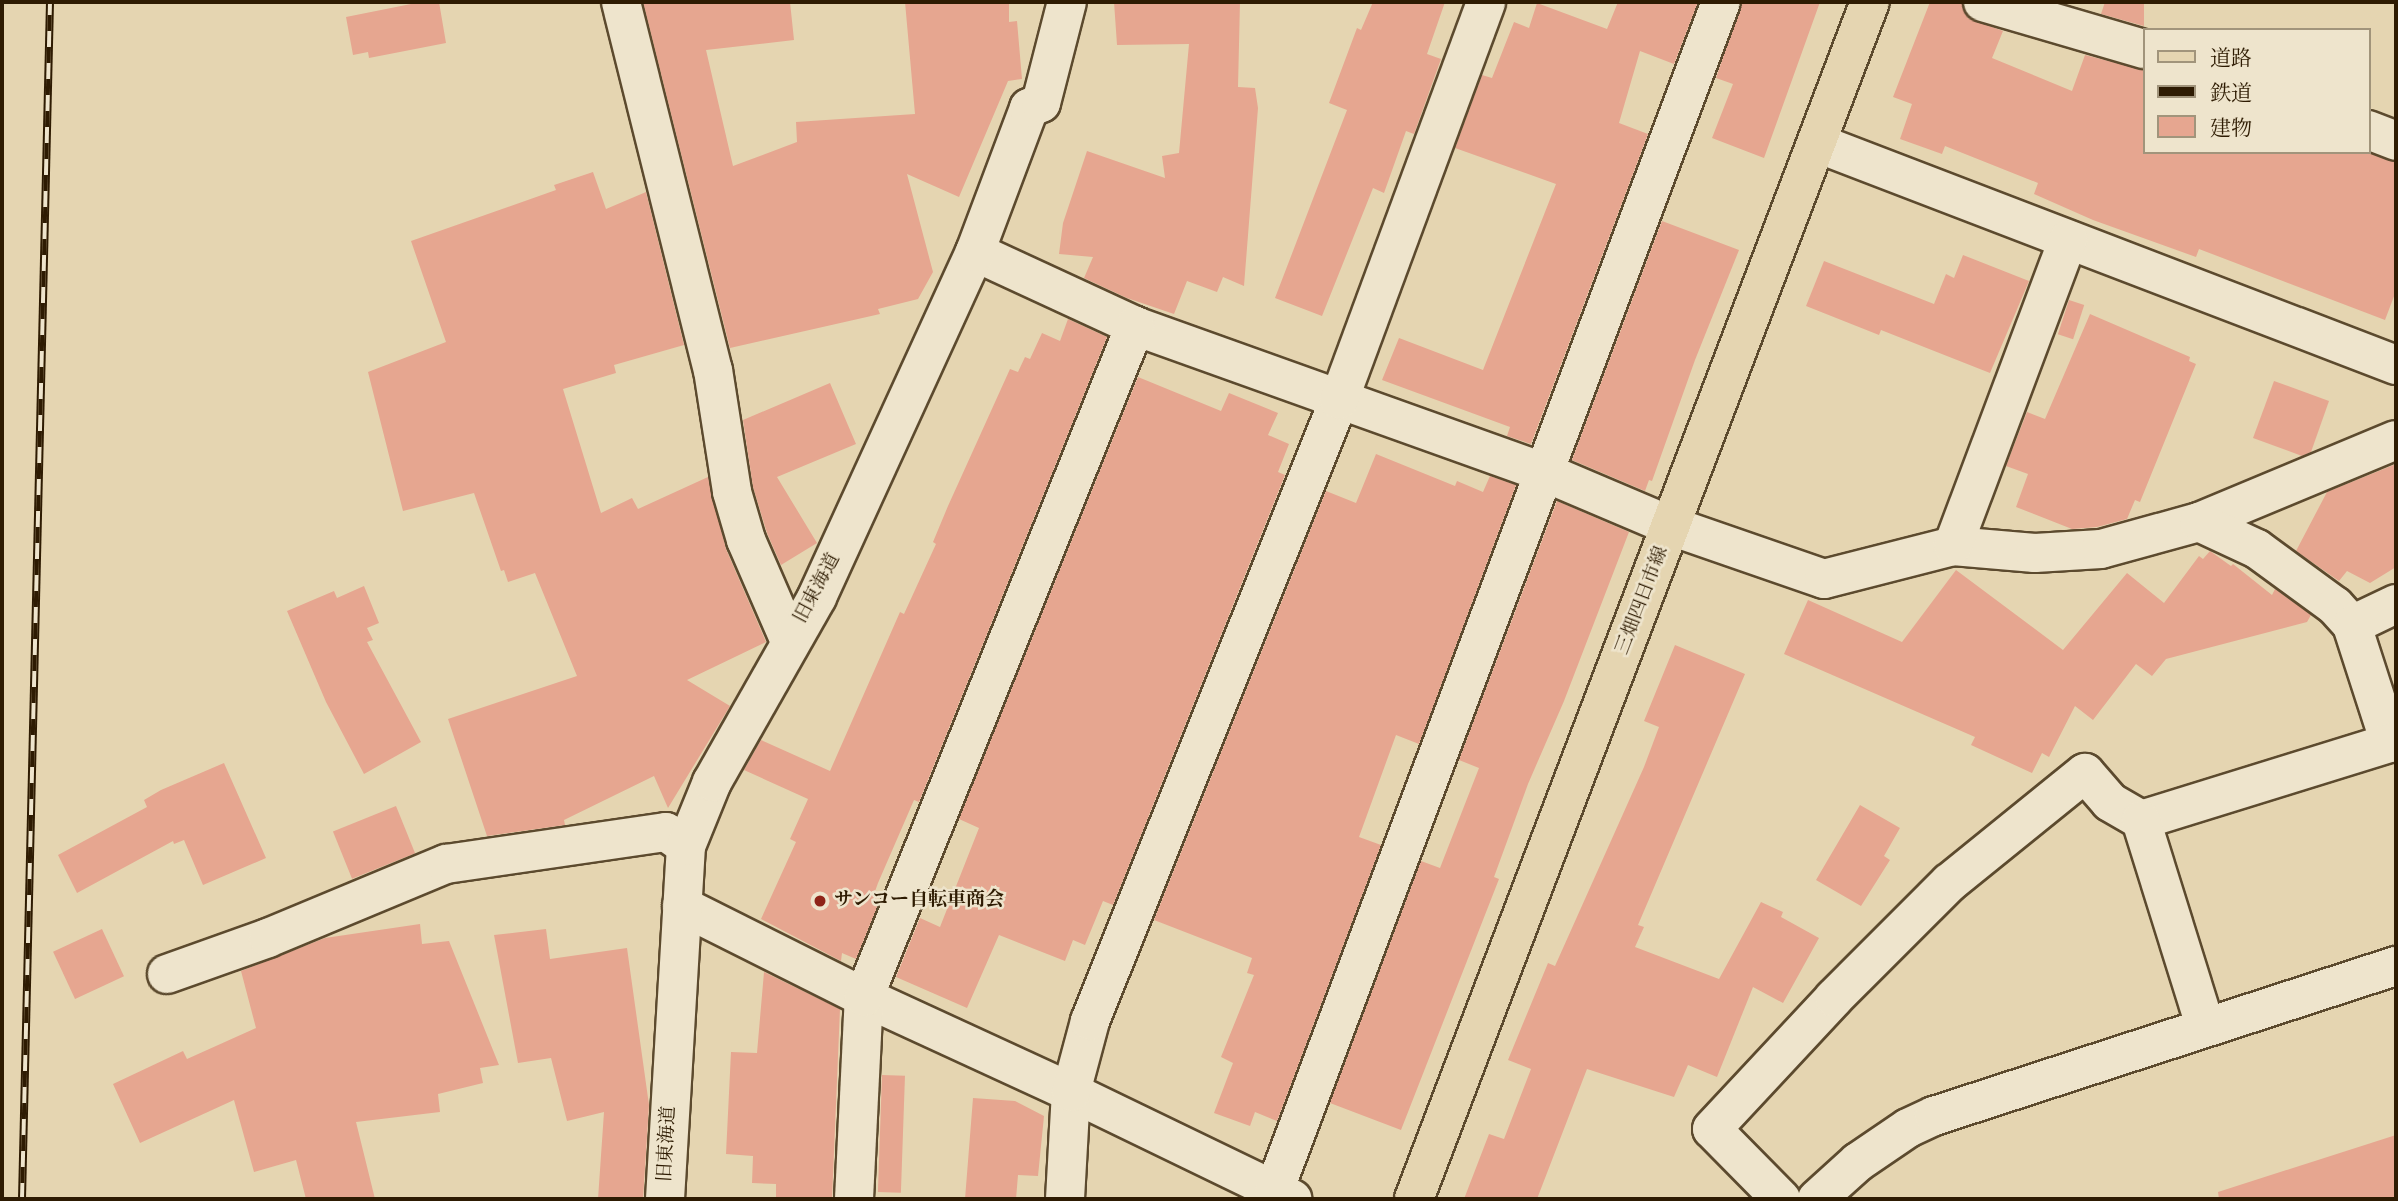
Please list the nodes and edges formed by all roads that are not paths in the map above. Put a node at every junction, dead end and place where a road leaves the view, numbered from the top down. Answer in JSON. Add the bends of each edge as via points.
{"nodes":[{"id":1,"x":621,"y":2,"type":"edge"},
{"id":2,"x":1067,"y":2,"type":"edge"},
{"id":3,"x":1486,"y":2,"type":"edge"},
{"id":4,"x":1720,"y":2,"type":"edge"},
{"id":5,"x":1870,"y":2,"type":"edge"},
{"id":6,"x":1983,"y":2,"type":"edge"},
{"id":7,"x":2142,"y":48,"type":"edge"},
{"id":8,"x":2370,"y":131,"type":"edge"},
{"id":9,"x":2396,"y":141,"type":"edge"},
{"id":10,"x":1817,"y":143,"type":"junction"},
{"id":11,"x":2068,"y":240,"type":"junction"},
{"id":12,"x":975,"y":252,"type":"junction"},
{"id":13,"x":1135,"y":326,"type":"junction"},
{"id":14,"x":2396,"y":365,"type":"edge"},
{"id":15,"x":1339,"y":400,"type":"junction"},
{"id":16,"x":2396,"y":440,"type":"edge"},
{"id":17,"x":1546,"y":473,"type":"junction"},
{"id":18,"x":2199,"y":522,"type":"junction"},
{"id":19,"x":1671,"y":526,"type":"junction"},
{"id":20,"x":1953,"y":546,"type":"junction"},
{"id":21,"x":2396,"y":604,"type":"edge"},
{"id":22,"x":2352,"y":625,"type":"junction"},
{"id":23,"x":790,"y":641,"type":"junction"},
{"id":24,"x":2393,"y":742,"type":"edge"},
{"id":25,"x":2141,"y":820,"type":"junction"},
{"id":26,"x":686,"y":846,"type":"junction"},
{"id":27,"x":682,"y":906,"type":"junction"},
{"id":28,"x":2396,"y":966,"type":"edge"},
{"id":29,"x":167,"y":974,"type":"dead end"},
{"id":30,"x":864,"y":997,"type":"junction"},
{"id":31,"x":2206,"y":1026,"type":"junction"},
{"id":32,"x":1071,"y":1092,"type":"junction"},
{"id":33,"x":1283,"y":1195,"type":"edge"},
{"id":34,"x":665,"y":1199,"type":"edge"},
{"id":35,"x":855,"y":1199,"type":"edge"},
{"id":36,"x":1065,"y":1199,"type":"edge"},
{"id":37,"x":1415,"y":1199,"type":"edge"},
{"id":38,"x":1782,"y":1199,"type":"edge"},
{"id":39,"x":1817,"y":1199,"type":"edge"}],
"edges":[{"from":1,"to":23,"type":"street","via":[[713,370],[732,492],[746,540]]},
{"from":2,"to":12,"type":"street","name":"旧東海道","via":[[1041,103],[1029,108]]},
{"from":3,"to":15,"type":"street"},
{"from":4,"to":17,"type":"street"},
{"from":5,"to":10,"type":"main road","name":"三畑四日市線"},
{"from":6,"to":7,"type":"street"},
{"from":8,"to":9,"type":"street"},
{"from":10,"to":11,"type":"street"},
{"from":10,"to":19,"type":"main road","name":"三畑四日市線"},
{"from":11,"to":14,"type":"street"},
{"from":11,"to":20,"type":"street"},
{"from":12,"to":13,"type":"street"},
{"from":12,"to":23,"type":"street","name":"旧東海道","via":[[817,597]]},
{"from":13,"to":15,"type":"street"},
{"from":13,"to":30,"type":"street"},
{"from":15,"to":17,"type":"street"},
{"from":15,"to":32,"type":"street","via":[[1090,1021]]},
{"from":16,"to":18,"type":"street"},
{"from":17,"to":19,"type":"street"},
{"from":17,"to":33,"type":"street"},
{"from":18,"to":20,"type":"street","via":[[2101,549],[2035,553]]},
{"from":18,"to":22,"type":"street","via":[[2257,549],[2335,606]]},
{"from":19,"to":20,"type":"street","via":[[1824,579]]},
{"from":19,"to":37,"type":"main road","name":"三畑四日市線"},
{"from":21,"to":22,"type":"street"},
{"from":22,"to":24,"type":"street"},
{"from":23,"to":26,"type":"street","name":"旧東海道","via":[[712,782]]},
{"from":24,"to":25,"type":"street"},
{"from":25,"to":31,"type":"street"},
{"from":25,"to":38,"type":"street","via":[[2110,802],[2085,774],[1949,883],[1834,998],[1712,1129]]},
{"from":26,"to":27,"type":"street","name":"旧東海道"},
{"from":26,"to":29,"type":"street","via":[[666,832],[446,864],[268,938]]},
{"from":27,"to":30,"type":"street"},
{"from":27,"to":34,"type":"street","name":"旧東海道"},
{"from":28,"to":31,"type":"street"},
{"from":30,"to":32,"type":"street"},
{"from":30,"to":35,"type":"street"},
{"from":31,"to":39,"type":"street","via":[[1917,1124],[1858,1162]]},
{"from":32,"to":33,"type":"street"},
{"from":32,"to":36,"type":"street"}]}
